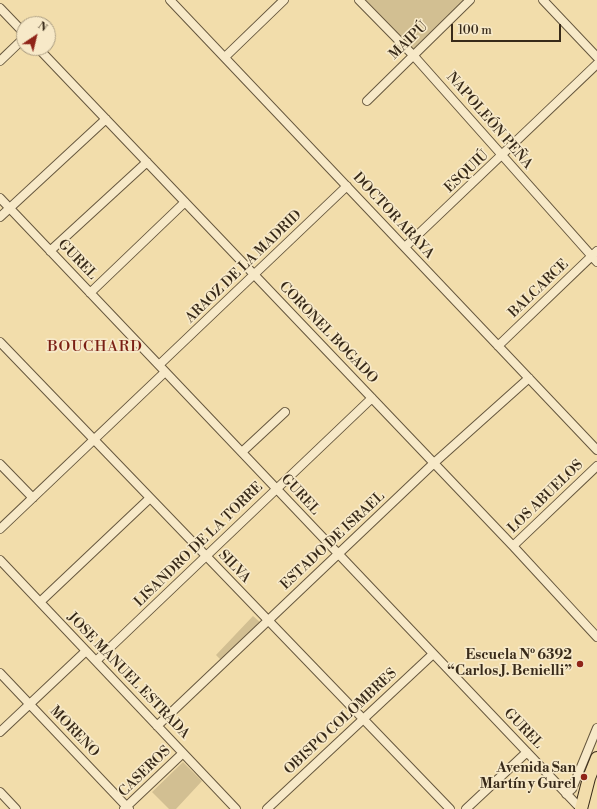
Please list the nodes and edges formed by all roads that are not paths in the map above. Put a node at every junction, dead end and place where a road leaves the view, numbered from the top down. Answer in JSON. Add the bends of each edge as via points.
{"nodes":[{"id":1,"x":170,"y":0,"type":"edge"},
{"id":2,"x":284,"y":0,"type":"edge"},
{"id":3,"x":359,"y":0,"type":"edge"},
{"id":4,"x":470,"y":0,"type":"edge"},
{"id":5,"x":543,"y":0,"type":"edge"},
{"id":6,"x":0,"y":8,"type":"edge"},
{"id":7,"x":16,"y":25,"type":"edge"},
{"id":8,"x":16,"y":46,"type":"edge"},
{"id":9,"x":413,"y":55,"type":"junction"},
{"id":10,"x":46,"y":56,"type":"edge"},
{"id":11,"x":225,"y":57,"type":"junction"},
{"id":12,"x":597,"y":57,"type":"edge"},
{"id":13,"x":0,"y":61,"type":"edge"},
{"id":14,"x":597,"y":64,"type":"edge"},
{"id":15,"x":367,"y":101,"type":"dead end"},
{"id":16,"x":106,"y":119,"type":"junction"},
{"id":17,"x":502,"y":157,"type":"junction"},
{"id":18,"x":147,"y":162,"type":"junction"},
{"id":19,"x":347,"y":186,"type":"junction"},
{"id":20,"x":0,"y":198,"type":"edge"},
{"id":21,"x":185,"y":202,"type":"junction"},
{"id":22,"x":10,"y":209,"type":"junction"},
{"id":23,"x":0,"y":217,"type":"edge"},
{"id":24,"x":405,"y":247,"type":"junction"},
{"id":25,"x":50,"y":251,"type":"junction"},
{"id":26,"x":595,"y":256,"type":"edge"},
{"id":27,"x":254,"y":275,"type":"junction"},
{"id":28,"x":90,"y":293,"type":"junction"},
{"id":29,"x":0,"y":342,"type":"edge"},
{"id":30,"x":498,"y":346,"type":"junction"},
{"id":31,"x":159,"y":365,"type":"junction"},
{"id":32,"x":165,"y":372,"type":"junction"},
{"id":33,"x":529,"y":378,"type":"junction"},
{"id":34,"x":372,"y":398,"type":"junction"},
{"id":35,"x":285,"y":412,"type":"dead end"},
{"id":36,"x":94,"y":440,"type":"junction"},
{"id":37,"x":597,"y":450,"type":"edge"},
{"id":38,"x":242,"y":452,"type":"junction"},
{"id":39,"x":434,"y":463,"type":"junction"},
{"id":40,"x":0,"y":464,"type":"edge"},
{"id":41,"x":597,"y":466,"type":"edge"},
{"id":42,"x":277,"y":489,"type":"junction"},
{"id":43,"x":33,"y":498,"type":"junction"},
{"id":44,"x":150,"y":498,"type":"junction"},
{"id":45,"x":0,"y":529,"type":"edge"},
{"id":46,"x":513,"y":546,"type":"junction"},
{"id":47,"x":338,"y":554,"type":"junction"},
{"id":48,"x":206,"y":556,"type":"junction"},
{"id":49,"x":0,"y":560,"type":"edge"},
{"id":50,"x":40,"y":602,"type":"junction"},
{"id":51,"x":268,"y":620,"type":"junction"},
{"id":52,"x":597,"y":637,"type":"edge"},
{"id":53,"x":86,"y":651,"type":"junction"},
{"id":54,"x":433,"y":654,"type":"junction"},
{"id":55,"x":96,"y":661,"type":"junction"},
{"id":56,"x":0,"y":673,"type":"edge"},
{"id":57,"x":29,"y":704,"type":"junction"},
{"id":58,"x":363,"y":719,"type":"junction"},
{"id":59,"x":157,"y":726,"type":"junction"},
{"id":60,"x":597,"y":728,"type":"edge"},
{"id":61,"x":0,"y":732,"type":"edge"},
{"id":62,"x":527,"y":752,"type":"junction"},
{"id":63,"x":183,"y":753,"type":"junction"},
{"id":64,"x":597,"y":758,"type":"edge"},
{"id":65,"x":597,"y":777,"type":"edge"},
{"id":66,"x":0,"y":792,"type":"edge"},
{"id":67,"x":566,"y":794,"type":"junction"},
{"id":68,"x":127,"y":808,"type":"edge"},
{"id":69,"x":16,"y":809,"type":"edge"},
{"id":70,"x":236,"y":809,"type":"edge"},
{"id":71,"x":267,"y":809,"type":"edge"},
{"id":72,"x":450,"y":809,"type":"edge"},
{"id":73,"x":466,"y":809,"type":"edge"},
{"id":74,"x":581,"y":809,"type":"edge"}],
"edges":[{"from":1,"to":11,"type":"street","name":"DOCTOR ARAYA"},
{"from":2,"to":11,"type":"street"},
{"from":3,"to":9,"type":"street","name":"NAPOLEÓN PEÑA"},
{"from":4,"to":9,"type":"street","name":"MAIPÚ"},
{"from":5,"to":12,"type":"street"},
{"from":6,"to":7,"type":"street"},
{"from":8,"to":13,"type":"street"},
{"from":9,"to":15,"type":"street","name":"MAIPÚ"},
{"from":9,"to":17,"type":"street","name":"NAPOLEÓN PEÑA"},
{"from":10,"to":16,"type":"street","name":"CORONEL BOGADO"},
{"from":11,"to":19,"type":"street","name":"DOCTOR ARAYA"},
{"from":14,"to":17,"type":"street","name":"ESQUIÚ"},
{"from":16,"to":18,"type":"street","name":"CORONEL BOGADO"},
{"from":16,"to":22,"type":"street"},
{"from":17,"to":24,"type":"street","name":"ESQUIÚ"},
{"from":17,"to":26,"type":"street","name":"NAPOLEÓN PEÑA"},
{"from":18,"to":21,"type":"street","name":"CORONEL BOGADO"},
{"from":18,"to":25,"type":"street"},
{"from":19,"to":24,"type":"street","name":"DOCTOR ARAYA"},
{"from":19,"to":27,"type":"street","name":"ARAOZ DE LA MADRID"},
{"from":20,"to":22,"type":"street","name":"GUREL"},
{"from":21,"to":27,"type":"street","name":"CORONEL BOGADO"},
{"from":21,"to":28,"type":"street"},
{"from":22,"to":23,"type":"street"},
{"from":22,"to":25,"type":"street","name":"GUREL"},
{"from":24,"to":30,"type":"street","name":"DOCTOR ARAYA"},
{"from":25,"to":28,"type":"street","name":"GUREL"},
{"from":26,"to":30,"type":"street","name":"BALCARCE"},
{"from":27,"to":31,"type":"street","name":"ARAOZ DE LA MADRID"},
{"from":27,"to":34,"type":"street","name":"CORONEL BOGADO"},
{"from":28,"to":31,"type":"street","name":"GUREL"},
{"from":29,"to":36,"type":"street","name":"SILVA"},
{"from":30,"to":33,"type":"street","name":"DOCTOR ARAYA"},
{"from":31,"to":32,"type":"street","name":"GUREL"},
{"from":32,"to":36,"type":"street"},
{"from":32,"to":38,"type":"street","name":"GUREL"},
{"from":33,"to":37,"type":"street","name":"DOCTOR ARAYA"},
{"from":33,"to":39,"type":"street","name":"ESTADO DE ISRAEL"},
{"from":34,"to":39,"type":"street","name":"CORONEL BOGADO"},
{"from":34,"to":42,"type":"street","name":"LISANDRO DE LA TORRE"},
{"from":35,"to":38,"type":"street"},
{"from":36,"to":43,"type":"street"},
{"from":36,"to":44,"type":"street","name":"SILVA"},
{"from":38,"to":42,"type":"street","name":"GUREL"},
{"from":39,"to":46,"type":"street","name":"CORONEL BOGADO"},
{"from":39,"to":47,"type":"street","name":"ESTADO DE ISRAEL"},
{"from":40,"to":43,"type":"street"},
{"from":41,"to":46,"type":"street","name":"LOS ABUELOS"},
{"from":42,"to":47,"type":"street","name":"GUREL"},
{"from":42,"to":48,"type":"street","name":"LISANDRO DE LA TORRE"},
{"from":43,"to":45,"type":"street"},
{"from":44,"to":48,"type":"street","name":"SILVA"},
{"from":44,"to":50,"type":"street"},
{"from":46,"to":52,"type":"street","name":"CORONEL BOGADO"},
{"from":47,"to":51,"type":"street","name":"ESTADO DE ISRAEL"},
{"from":47,"to":54,"type":"street","name":"GUREL"},
{"from":48,"to":51,"type":"street","name":"SILVA"},
{"from":48,"to":55,"type":"street","name":"LISANDRO DE LA TORRE"},
{"from":49,"to":50,"type":"street","name":"JOSE MANUEL ESTRADA"},
{"from":50,"to":53,"type":"street","name":"JOSE MANUEL ESTRADA"},
{"from":51,"to":58,"type":"street","name":"SILVA"},
{"from":51,"to":59,"type":"street","name":"ESTADO DE ISRAEL"},
{"from":53,"to":55,"type":"street","name":"JOSE MANUEL ESTRADA"},
{"from":53,"to":57,"type":"street"},
{"from":54,"to":58,"type":"street","name":"OBISPO COLOMBRES"},
{"from":54,"to":62,"type":"street","name":"GUREL"},
{"from":55,"to":59,"type":"street","name":"JOSE MANUEL ESTRADA"},
{"from":56,"to":57,"type":"street","name":"MORENO"},
{"from":57,"to":61,"type":"street"},
{"from":57,"to":68,"type":"street","name":"MORENO"},
{"from":58,"to":71,"type":"street","name":"OBISPO COLOMBRES"},
{"from":58,"to":72,"type":"street","name":"SILVA"},
{"from":59,"to":63,"type":"street","name":"JOSE MANUEL ESTRADA"},
{"from":60,"to":67,"type":"street","via":[[572,789]]},
{"from":62,"to":67,"type":"street","name":"GUREL"},
{"from":62,"to":73,"type":"street"},
{"from":63,"to":68,"type":"street","name":"CASEROS"},
{"from":63,"to":70,"type":"street","name":"JOSE MANUEL ESTRADA"},
{"from":64,"to":74,"type":"main road"},
{"from":65,"to":74,"type":"main road"},
{"from":66,"to":69,"type":"street"},
{"from":67,"to":74,"type":"street","name":"GUREL"}]}
